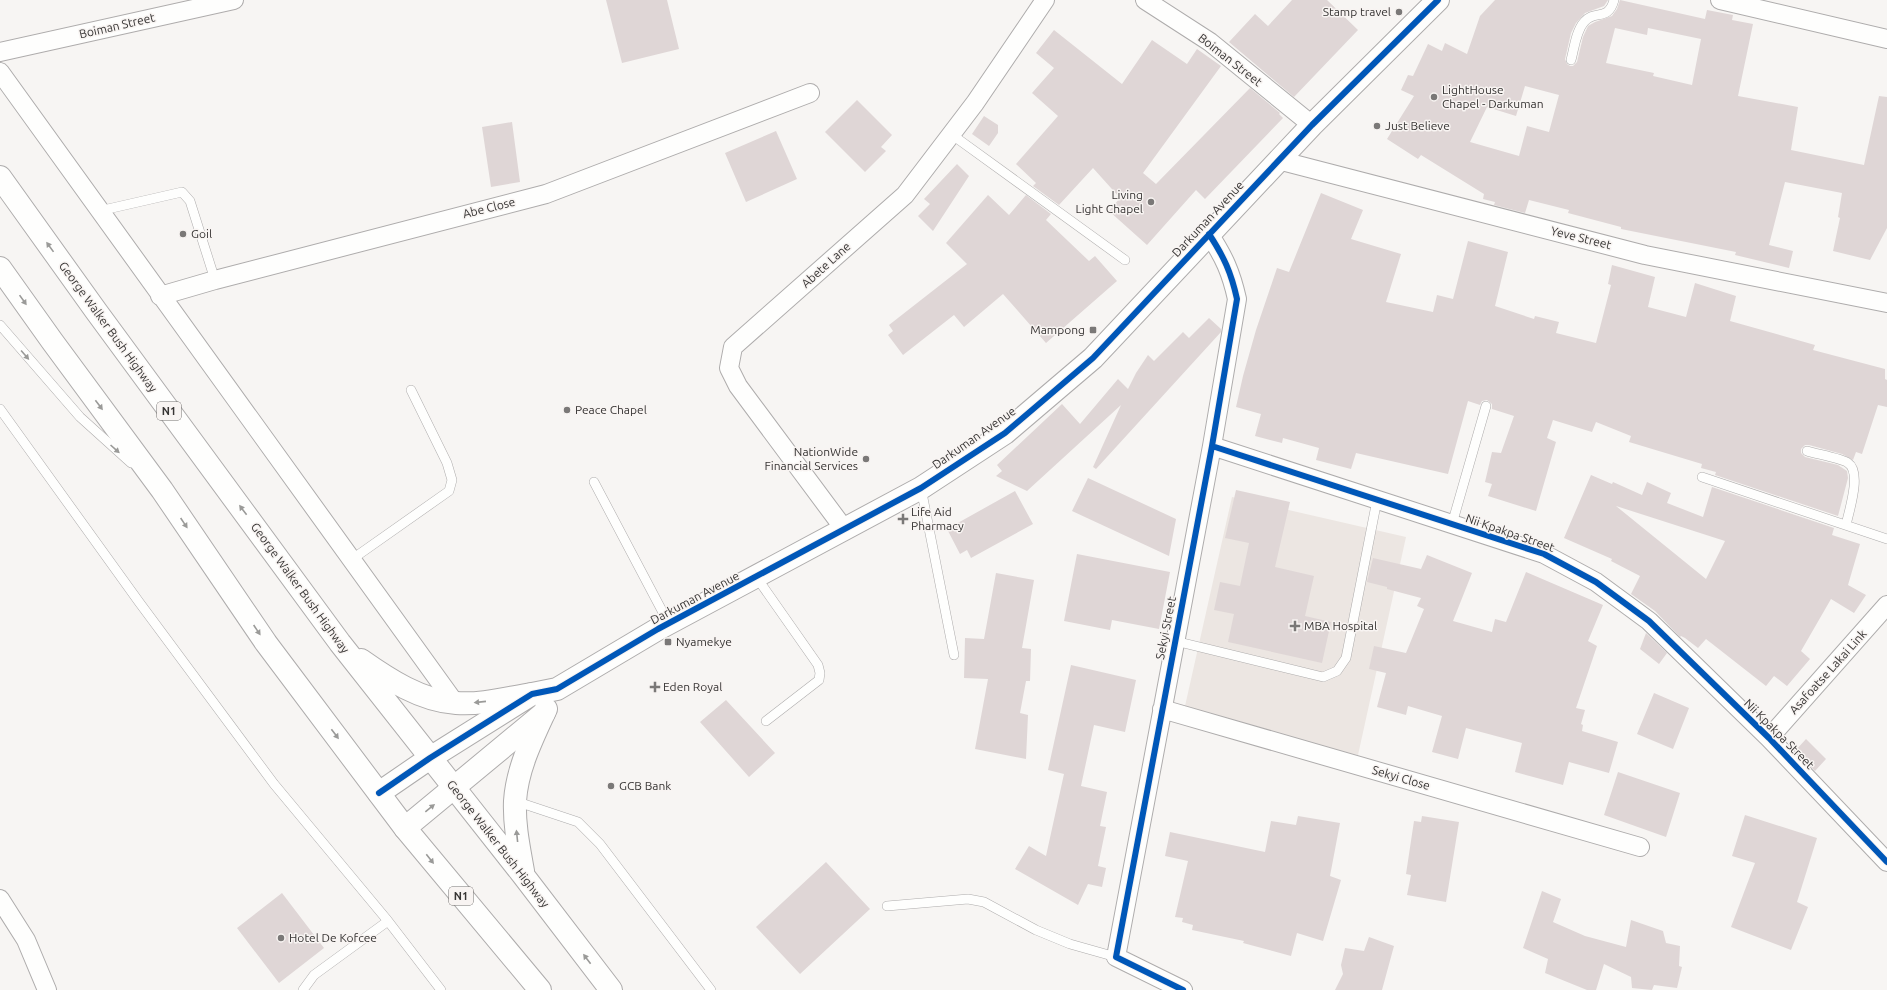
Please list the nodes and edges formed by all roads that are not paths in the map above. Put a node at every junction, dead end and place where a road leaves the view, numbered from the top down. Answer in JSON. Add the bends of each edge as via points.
{"nodes":[{"id":1,"x":234,"y":0,"type":"edge"},
{"id":2,"x":1045,"y":0,"type":"edge"},
{"id":3,"x":1145,"y":0,"type":"edge"},
{"id":4,"x":1438,"y":0,"type":"edge"},
{"id":5,"x":1614,"y":0,"type":"edge"},
{"id":6,"x":1720,"y":0,"type":"edge"},
{"id":7,"x":1887,"y":39,"type":"edge"},
{"id":8,"x":0,"y":52,"type":"edge"},
{"id":9,"x":1571,"y":60,"type":"dead end"},
{"id":10,"x":0,"y":72,"type":"edge"},
{"id":11,"x":810,"y":93,"type":"dead end"},
{"id":12,"x":1312,"y":125,"type":"junction"},
{"id":13,"x":951,"y":134,"type":"junction"},
{"id":14,"x":1278,"y":160,"type":"junction"},
{"id":15,"x":0,"y":177,"type":"edge"},
{"id":16,"x":99,"y":211,"type":"junction"},
{"id":17,"x":1209,"y":234,"type":"junction"},
{"id":18,"x":1125,"y":260,"type":"dead end"},
{"id":19,"x":0,"y":268,"type":"edge"},
{"id":20,"x":215,"y":280,"type":"junction"},
{"id":21,"x":160,"y":296,"type":"junction"},
{"id":22,"x":1887,"y":304,"type":"edge"},
{"id":23,"x":0,"y":325,"type":"edge"},
{"id":24,"x":411,"y":390,"type":"dead end"},
{"id":25,"x":1486,"y":406,"type":"dead end"},
{"id":26,"x":0,"y":409,"type":"edge"},
{"id":27,"x":1212,"y":446,"type":"junction"},
{"id":28,"x":1806,"y":451,"type":"dead end"},
{"id":29,"x":1702,"y":476,"type":"dead end"},
{"id":30,"x":594,"y":482,"type":"dead end"},
{"id":31,"x":921,"y":488,"type":"junction"},
{"id":32,"x":162,"y":490,"type":"junction"},
{"id":33,"x":1377,"y":500,"type":"junction"},
{"id":34,"x":1452,"y":524,"type":"junction"},
{"id":35,"x":1846,"y":525,"type":"junction"},
{"id":36,"x":845,"y":530,"type":"junction"},
{"id":37,"x":1887,"y":539,"type":"edge"},
{"id":38,"x":351,"y":560,"type":"junction"},
{"id":39,"x":757,"y":578,"type":"junction"},
{"id":40,"x":1887,"y":605,"type":"edge"},
{"id":41,"x":669,"y":624,"type":"junction"},
{"id":42,"x":1175,"y":641,"type":"junction"},
{"id":43,"x":340,"y":643,"type":"junction"},
{"id":44,"x":954,"y":655,"type":"dead end"},
{"id":45,"x":558,"y":689,"type":"junction"},
{"id":46,"x":532,"y":694,"type":"junction"},
{"id":47,"x":455,"y":703,"type":"junction"},
{"id":48,"x":1162,"y":710,"type":"junction"},
{"id":49,"x":544,"y":713,"type":"junction"},
{"id":50,"x":766,"y":721,"type":"dead end"},
{"id":51,"x":1769,"y":738,"type":"junction"},
{"id":52,"x":430,"y":758,"type":"junction"},
{"id":53,"x":454,"y":788,"type":"junction"},
{"id":54,"x":379,"y":793,"type":"junction"},
{"id":55,"x":515,"y":801,"type":"junction"},
{"id":56,"x":405,"y":828,"type":"junction"},
{"id":57,"x":1640,"y":847,"type":"dead end"},
{"id":58,"x":1887,"y":862,"type":"edge"},
{"id":59,"x":523,"y":875,"type":"junction"},
{"id":60,"x":0,"y":900,"type":"edge"},
{"id":61,"x":887,"y":906,"type":"dead end"},
{"id":62,"x":388,"y":922,"type":"junction"},
{"id":63,"x":1116,"y":957,"type":"junction"},
{"id":64,"x":517,"y":962,"type":"junction"},
{"id":65,"x":47,"y":990,"type":"edge"},
{"id":66,"x":303,"y":990,"type":"edge"},
{"id":67,"x":441,"y":990,"type":"edge"},
{"id":68,"x":530,"y":990,"type":"edge"},
{"id":69,"x":540,"y":990,"type":"edge"},
{"id":70,"x":611,"y":990,"type":"edge"},
{"id":71,"x":711,"y":990,"type":"edge"},
{"id":72,"x":1183,"y":990,"type":"edge"}],
"edges":[{"from":1,"to":8,"type":"street","name":"Boiman Street"},
{"from":2,"to":13,"type":"street","name":"Abete Lane"},
{"from":3,"to":12,"type":"street","name":"Boiman Street","via":[[1210,42]]},
{"from":4,"to":12,"type":"main road","name":"Darkuman Avenue"},
{"from":5,"to":9,"type":"lane","via":[[1612,8],[1606,14],[1589,17],[1584,21]]},
{"from":6,"to":7,"type":"street"},
{"from":10,"to":16,"type":"street"},
{"from":11,"to":20,"type":"street","name":"Abe Close","via":[[546,194]]},
{"from":12,"to":14,"type":"main road","name":"Darkuman Avenue"},
{"from":13,"to":18,"type":"lane"},
{"from":13,"to":36,"type":"street","name":"Abete Lane","via":[[905,195],[733,347],[729,368],[738,386]]},
{"from":14,"to":17,"type":"main road","name":"Darkuman Avenue"},
{"from":14,"to":22,"type":"street","name":"Yeve Street","via":[[1645,255]]},
{"from":43,"to":15,"type":"main road","name":"George Walker Bush Highway","number":"N1","one_way":true},
{"from":16,"to":20,"type":"lane","via":[[182,192],[190,201]]},
{"from":16,"to":21,"type":"street"},
{"from":17,"to":27,"type":"street","name":"Sekyi Street","via":[[1232,276],[1237,299]]},
{"from":17,"to":31,"type":"main road","name":"Darkuman Avenue","via":[[1093,358],[1005,433]]},
{"from":19,"to":32,"type":"main road","number":"N1","one_way":true},
{"from":20,"to":21,"type":"street","name":"Abe Close"},
{"from":21,"to":38,"type":"street"},
{"from":23,"to":32,"type":"lane","one_way":true,"via":[[80,417]]},
{"from":24,"to":38,"type":"lane","via":[[447,463],[452,480],[448,491]]},
{"from":25,"to":34,"type":"lane"},
{"from":26,"to":62,"type":"lane","via":[[274,784]]},
{"from":27,"to":33,"type":"street","name":"Nii Kpakpa Street"},
{"from":27,"to":42,"type":"street","name":"Sekyi Street"},
{"from":28,"to":35,"type":"lane","via":[[1848,463],[1853,469],[1855,477]]},
{"from":29,"to":35,"type":"lane"},
{"from":30,"to":41,"type":"lane"},
{"from":31,"to":36,"type":"main road","name":"Darkuman Avenue"},
{"from":31,"to":44,"type":"lane"},
{"from":32,"to":54,"type":"main road","number":"N1","one_way":true,"via":[[266,643]]},
{"from":33,"to":34,"type":"street","name":"Nii Kpakpa Street"},
{"from":33,"to":42,"type":"lane","via":[[1346,658],[1337,671],[1323,677]]},
{"from":34,"to":51,"type":"street","name":"Nii Kpakpa Street","via":[[1544,554],[1596,582],[1649,621]]},
{"from":35,"to":37,"type":"lane"},
{"from":36,"to":39,"type":"main road","name":"Darkuman Avenue"},
{"from":38,"to":47,"type":"street"},
{"from":39,"to":41,"type":"main road","name":"Darkuman Avenue"},
{"from":39,"to":50,"type":"lane","via":[[818,665],[820,673],[819,680]]},
{"from":40,"to":51,"type":"street","name":"Asafoatse Lakai Link"},
{"from":41,"to":45,"type":"main road","name":"Darkuman Avenue"},
{"from":42,"to":48,"type":"street","name":"Sekyi Street"},
{"from":43,"to":47,"type":"main road","via":[[384,676],[432,699]]},
{"from":43,"to":52,"type":"main road","name":"George Walker Bush Highway","number":"N1"},
{"from":45,"to":46,"type":"main road","name":"Darkuman Avenue"},
{"from":45,"to":49,"type":"main road","name":"Darkuman Avenue"},
{"from":46,"to":47,"type":"main road","one_way":true,"via":[[478,703]]},
{"from":46,"to":52,"type":"main road","name":"Darkuman Avenue"},
{"from":48,"to":57,"type":"street","name":"Sekyi Close"},
{"from":48,"to":63,"type":"street","name":"Sekyi Street"},
{"from":49,"to":53,"type":"main road","name":"Darkuman Avenue"},
{"from":49,"to":55,"type":"main road","via":[[519,775]]},
{"from":51,"to":58,"type":"street","name":"Nii Kpakpa Street"},
{"from":52,"to":53,"type":"main road","name":"George Walker Bush Highway","number":"N1"},
{"from":52,"to":54,"type":"main road","name":"Darkuman Avenue"},
{"from":56,"to":53,"type":"main road","name":"Darkuman Avenue","one_way":true},
{"from":53,"to":59,"type":"main road","name":"George Walker Bush Highway","number":"N1"},
{"from":54,"to":56,"type":"main road","number":"N1"},
{"from":59,"to":55,"type":"main road","one_way":true},
{"from":55,"to":71,"type":"lane","via":[[578,822],[588,831]]},
{"from":56,"to":64,"type":"main road","number":"N1","one_way":true},
{"from":70,"to":59,"type":"main road","name":"George Walker Bush Highway","number":"N1","one_way":true},
{"from":60,"to":65,"type":"street","via":[[26,940]]},
{"from":61,"to":63,"type":"lane","via":[[968,899],[984,902],[1036,930],[1070,944]]},
{"from":62,"to":66,"type":"lane","via":[[314,975]]},
{"from":62,"to":67,"type":"lane"},
{"from":63,"to":72,"type":"street"},
{"from":64,"to":68,"type":"main road"},
{"from":64,"to":69,"type":"main road","number":"N1"}]}
